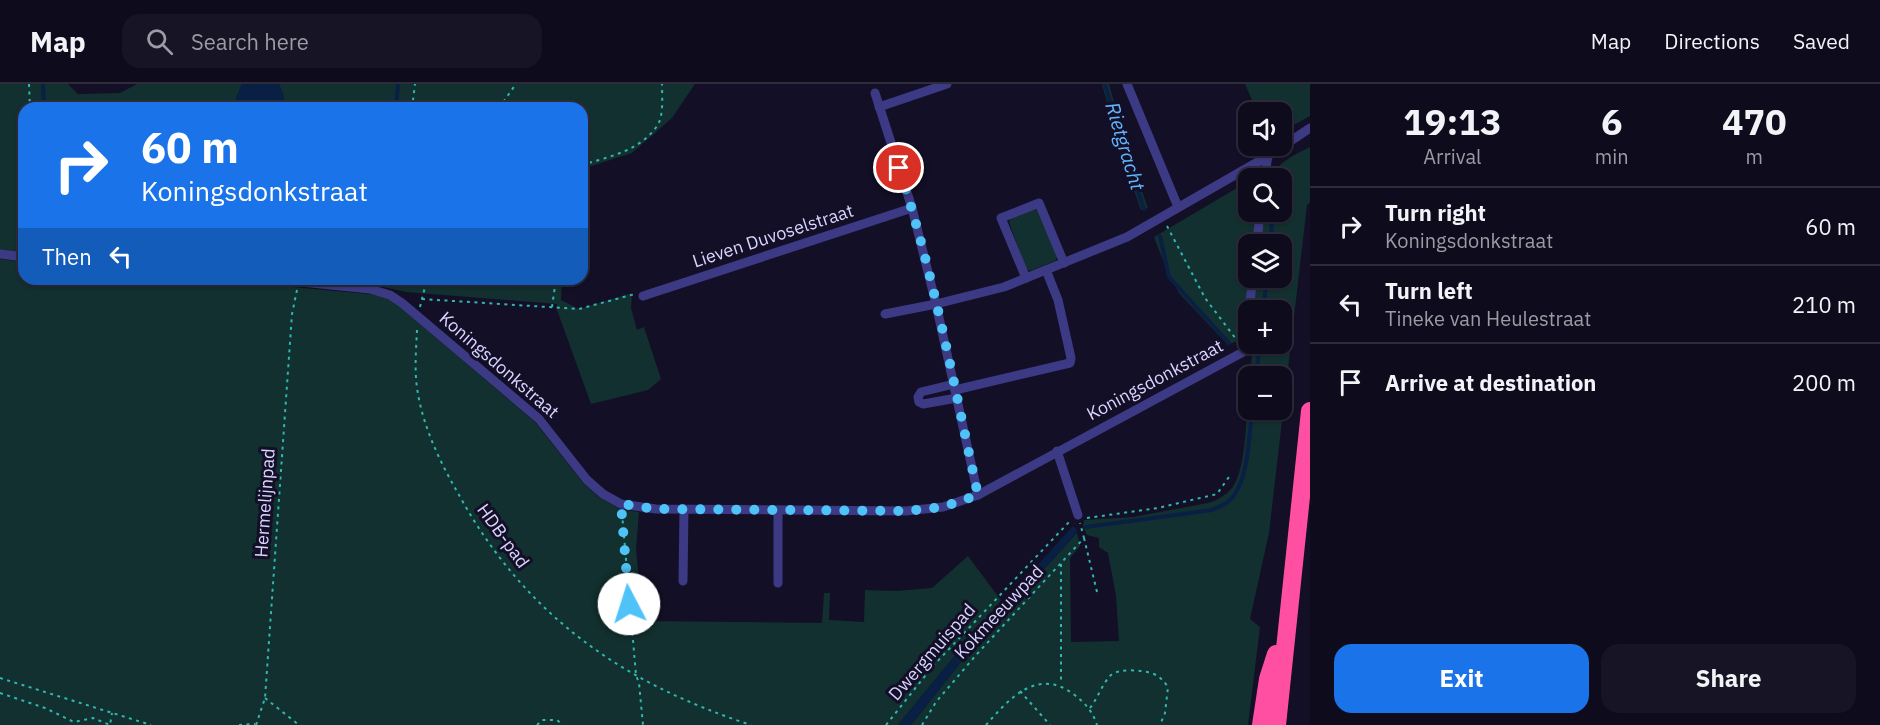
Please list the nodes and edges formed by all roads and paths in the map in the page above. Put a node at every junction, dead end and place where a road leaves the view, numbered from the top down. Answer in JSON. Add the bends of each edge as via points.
{"nodes":[{"id":1,"x":29,"y":84,"type":"edge"},
{"id":2,"x":415,"y":84,"type":"edge"},
{"id":3,"x":516,"y":84,"type":"edge"},
{"id":4,"x":662,"y":84,"type":"edge"},
{"id":5,"x":947,"y":84,"type":"edge"},
{"id":6,"x":1127,"y":84,"type":"edge"},
{"id":7,"x":875,"y":93,"type":"dead end"},
{"id":8,"x":30,"y":102,"type":"edge"},
{"id":9,"x":413,"y":102,"type":"edge"},
{"id":10,"x":503,"y":102,"type":"edge"},
{"id":11,"x":879,"y":107,"type":"junction"},
{"id":12,"x":1310,"y":128,"type":"edge"},
{"id":13,"x":1292,"y":140,"type":"edge"},
{"id":14,"x":1268,"y":156,"type":"joint"},
{"id":15,"x":588,"y":163,"type":"edge"},
{"id":16,"x":1266,"y":168,"type":"edge"},
{"id":17,"x":1178,"y":207,"type":"junction"},
{"id":18,"x":912,"y":208,"type":"junction"},
{"id":19,"x":1163,"y":218,"type":"junction"},
{"id":20,"x":0,"y":254,"type":"edge"},
{"id":21,"x":18,"y":256,"type":"edge"},
{"id":22,"x":1064,"y":263,"type":"junction"},
{"id":23,"x":1046,"y":270,"type":"junction"},
{"id":24,"x":1026,"y":278,"type":"junction"},
{"id":25,"x":297,"y":285,"type":"edge"},
{"id":26,"x":331,"y":285,"type":"edge"},
{"id":27,"x":426,"y":285,"type":"edge"},
{"id":28,"x":554,"y":285,"type":"edge"},
{"id":29,"x":643,"y":296,"type":"joint"},
{"id":30,"x":936,"y":304,"type":"junction"},
{"id":31,"x":552,"y":307,"type":"junction"},
{"id":32,"x":885,"y":314,"type":"dead end"},
{"id":33,"x":418,"y":316,"type":"junction"},
{"id":34,"x":1238,"y":342,"type":"edge"},
{"id":35,"x":1239,"y":354,"type":"edge"},
{"id":36,"x":955,"y":391,"type":"junction"},
{"id":37,"x":1310,"y":411,"type":"edge"},
{"id":38,"x":1058,"y":452,"type":"junction"},
{"id":39,"x":1231,"y":474,"type":"dead end"},
{"id":40,"x":978,"y":495,"type":"junction"},
{"id":41,"x":621,"y":504,"type":"junction"},
{"id":42,"x":684,"y":509,"type":"junction"},
{"id":43,"x":778,"y":510,"type":"junction"},
{"id":44,"x":1078,"y":517,"type":"junction"},
{"id":45,"x":1084,"y":538,"type":"junction"},
{"id":46,"x":1061,"y":564,"type":"junction"},
{"id":47,"x":683,"y":581,"type":"dead end"},
{"id":48,"x":778,"y":583,"type":"dead end"},
{"id":49,"x":1097,"y":592,"type":"dead end"},
{"id":50,"x":1287,"y":618,"type":"junction"},
{"id":51,"x":636,"y":675,"type":"junction"},
{"id":52,"x":0,"y":678,"type":"edge"},
{"id":53,"x":1061,"y":685,"type":"junction"},
{"id":54,"x":1020,"y":691,"type":"junction"},
{"id":55,"x":0,"y":693,"type":"edge"},
{"id":56,"x":265,"y":698,"type":"junction"},
{"id":57,"x":1090,"y":708,"type":"junction"},
{"id":58,"x":112,"y":713,"type":"junction"},
{"id":59,"x":255,"y":724,"type":"edge"},
{"id":60,"x":151,"y":725,"type":"edge"},
{"id":61,"x":239,"y":725,"type":"edge"},
{"id":62,"x":299,"y":725,"type":"edge"},
{"id":63,"x":537,"y":725,"type":"edge"},
{"id":64,"x":563,"y":725,"type":"edge"},
{"id":65,"x":643,"y":725,"type":"edge"},
{"id":66,"x":751,"y":725,"type":"edge"},
{"id":67,"x":886,"y":725,"type":"edge"},
{"id":68,"x":922,"y":725,"type":"edge"},
{"id":69,"x":986,"y":725,"type":"edge"},
{"id":70,"x":1050,"y":725,"type":"edge"},
{"id":71,"x":1097,"y":725,"type":"edge"},
{"id":72,"x":1160,"y":725,"type":"edge"},
{"id":73,"x":1261,"y":725,"type":"edge"},
{"id":74,"x":1277,"y":725,"type":"edge"}],
"edges":[{"from":1,"to":8,"type":"path"},
{"from":2,"to":9,"type":"path"},
{"from":3,"to":10,"type":"path"},
{"from":4,"to":15,"type":"path","via":[[657,126],[632,149]]},
{"from":5,"to":11,"type":"street"},
{"from":6,"to":17,"type":"street"},
{"from":7,"to":11,"type":"street"},
{"from":11,"to":18,"type":"street"},
{"from":12,"to":13,"type":"street"},
{"from":14,"to":16,"type":"street"},
{"from":14,"to":17,"type":"street"},
{"from":17,"to":19,"type":"street"},
{"from":18,"to":29,"type":"street","name":"Lieven Duvoselstraat"},
{"from":18,"to":30,"type":"street"},
{"from":19,"to":22,"type":"street"},
{"from":19,"to":34,"type":"path","via":[[1205,298]]},
{"from":20,"to":21,"type":"street"},
{"from":22,"to":23,"type":"street"},
{"from":22,"to":24,"type":"street","via":[[1039,203],[1001,218]]},
{"from":23,"to":24,"type":"street"},
{"from":23,"to":36,"type":"street","via":[[1058,300],[1070,363]]},
{"from":24,"to":30,"type":"street"},
{"from":25,"to":56,"type":"path","name":"Hermelijnpad"},
{"from":26,"to":33,"type":"street","name":"Koningsdonkstraat","via":[[381,291]]},
{"from":27,"to":31,"type":"path","via":[[422,299]]},
{"from":28,"to":31,"type":"path"},
{"from":29,"to":31,"type":"path","via":[[632,293],[579,309]]},
{"from":30,"to":32,"type":"street"},
{"from":30,"to":36,"type":"street"},
{"from":33,"to":41,"type":"street","name":"Koningsdonkstraat","via":[[539,419],[587,480]]},
{"from":33,"to":51,"type":"path","name":"HDB-pad","via":[[417,393],[446,471],[477,529],[557,621]]},
{"from":35,"to":38,"type":"street","name":"Koningsdonkstraat"},
{"from":36,"to":40,"type":"street"},
{"from":37,"to":50,"type":"highway"},
{"from":38,"to":40,"type":"street","name":"Koningsdonkstraat"},
{"from":38,"to":44,"type":"street"},
{"from":39,"to":44,"type":"path","via":[[1217,494],[1158,508]]},
{"from":40,"to":43,"type":"street","name":"Koningsdonkstraat","via":[[943,507],[906,511]]},
{"from":41,"to":42,"type":"street","name":"Koningsdonkstraat"},
{"from":41,"to":51,"type":"path"},
{"from":42,"to":43,"type":"street","name":"Koningsdonkstraat"},
{"from":42,"to":47,"type":"street"},
{"from":43,"to":48,"type":"street"},
{"from":44,"to":45,"type":"path"},
{"from":44,"to":67,"type":"path","name":"Dwergmuispad","via":[[1064,526],[933,666]]},
{"from":45,"to":46,"type":"path","name":"Kokmeeuwpad"},
{"from":45,"to":49,"type":"path"},
{"from":46,"to":53,"type":"path"},
{"from":46,"to":68,"type":"path","name":"Kokmeeuwpad","via":[[977,654],[936,702]]},
{"from":50,"to":73,"type":"highway","via":[[1268,679]]},
{"from":50,"to":74,"type":"highway"},
{"from":51,"to":65,"type":"path"},
{"from":51,"to":66,"type":"path","name":"HDB-pad","via":[[692,704]]},
{"from":52,"to":58,"type":"path"},
{"from":53,"to":54,"type":"path","via":[[1036,685]]},
{"from":53,"to":57,"type":"path"},
{"from":54,"to":69,"type":"path"},
{"from":54,"to":70,"type":"path"},
{"from":55,"to":58,"type":"path","via":[[74,722],[93,718],[110,725]]},
{"from":56,"to":59,"type":"path","name":"Hermelijnpad"},
{"from":56,"to":62,"type":"path"},
{"from":57,"to":71,"type":"path"},
{"from":57,"to":72,"type":"path","via":[[1112,674],[1152,673],[1168,687]]},
{"from":58,"to":60,"type":"path"},
{"from":59,"to":61,"type":"path"},
{"from":63,"to":64,"type":"path","via":[[542,720],[557,720]]}]}
